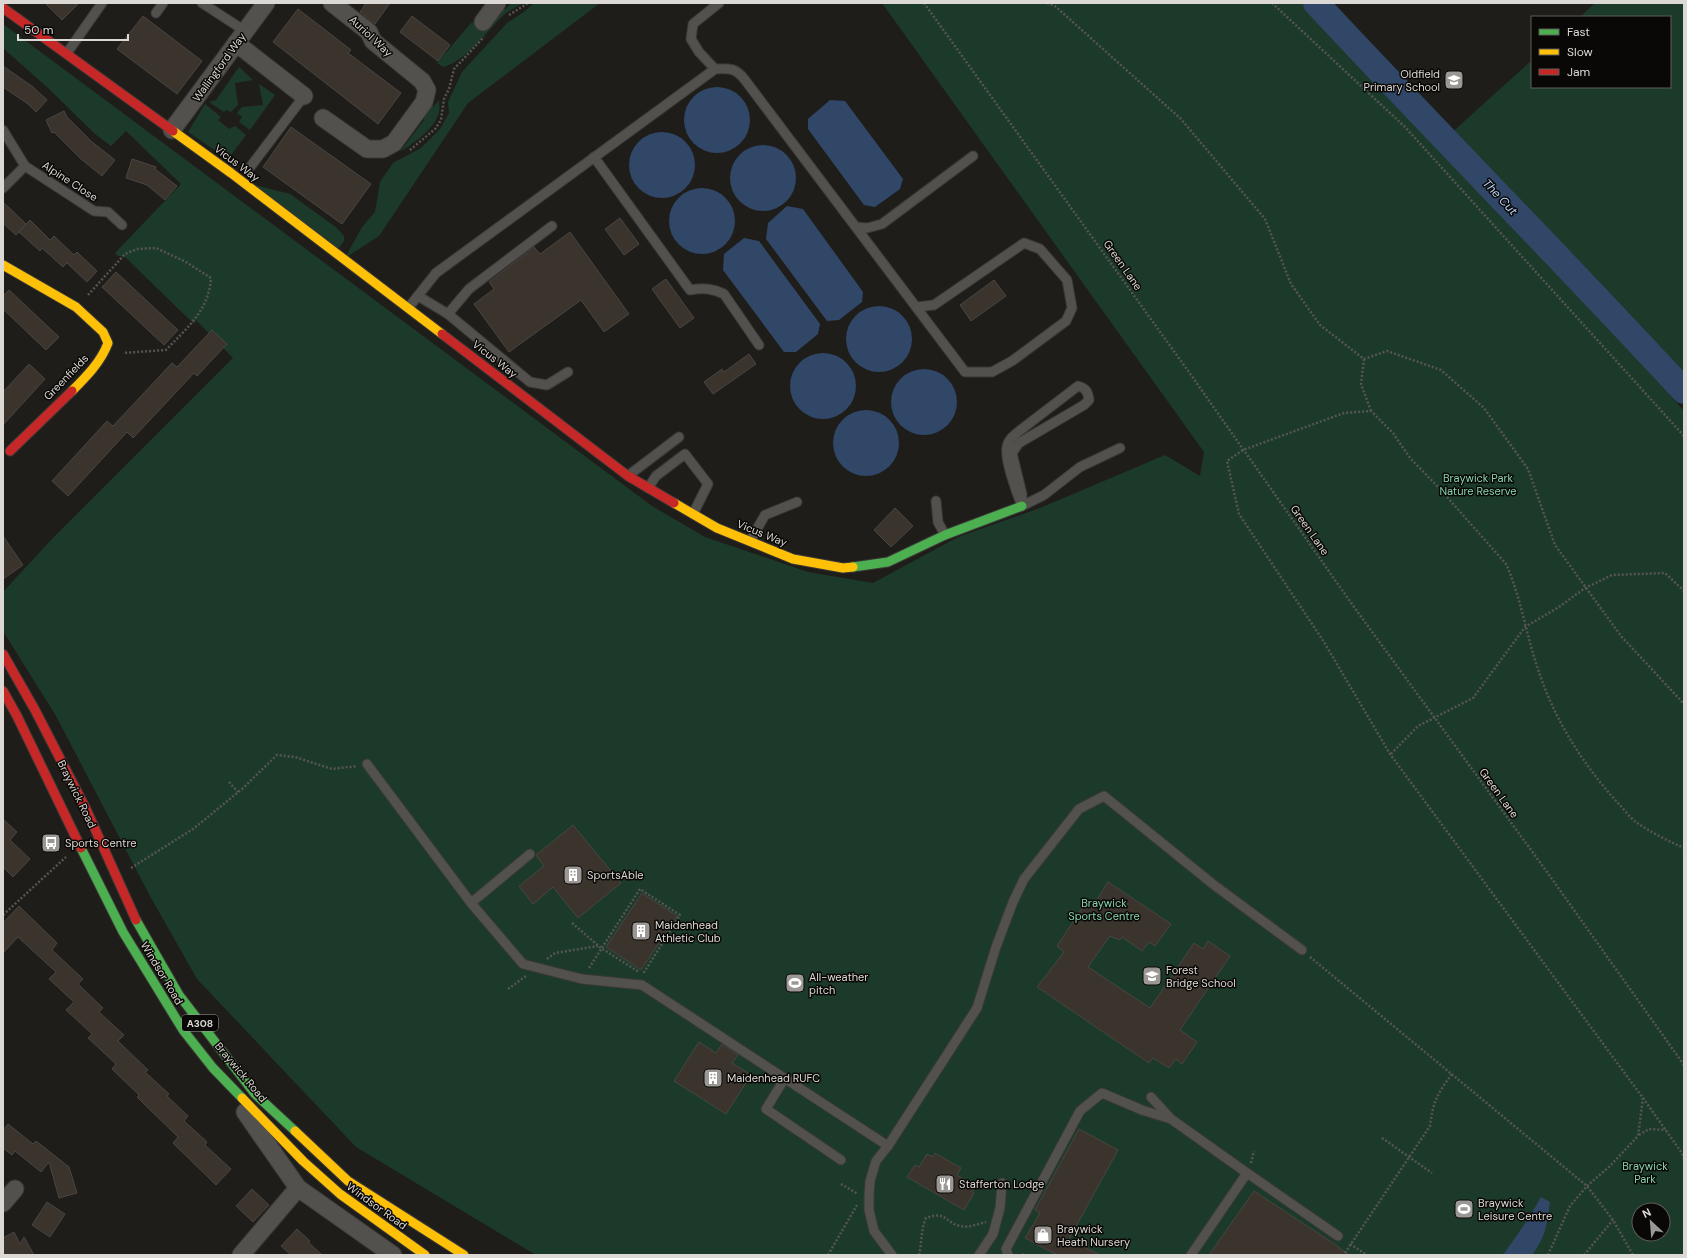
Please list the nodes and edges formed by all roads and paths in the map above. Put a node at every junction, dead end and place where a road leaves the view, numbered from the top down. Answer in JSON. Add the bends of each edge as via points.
{"nodes":[{"id":1,"x":102,"y":3,"type":"edge"},
{"id":2,"x":163,"y":3,"type":"edge"},
{"id":3,"x":202,"y":3,"type":"edge"},
{"id":4,"x":266,"y":3,"type":"edge"},
{"id":5,"x":528,"y":3,"type":"edge"},
{"id":6,"x":720,"y":3,"type":"edge"},
{"id":7,"x":924,"y":3,"type":"edge"},
{"id":8,"x":1047,"y":3,"type":"edge"},
{"id":9,"x":1272,"y":3,"type":"edge"},
{"id":10,"x":336,"y":4,"type":"edge"},
{"id":11,"x":3,"y":8,"type":"edge"},
{"id":12,"x":500,"y":10,"type":"edge"},
{"id":13,"x":156,"y":13,"type":"dead end"},
{"id":14,"x":486,"y":28,"type":"joint"},
{"id":15,"x":241,"y":37,"type":"junction"},
{"id":16,"x":67,"y":53,"type":"junction"},
{"id":17,"x":715,"y":69,"type":"junction"},
{"id":18,"x":304,"y":96,"type":"joint"},
{"id":19,"x":323,"y":118,"type":"dead end"},
{"id":20,"x":3,"y":130,"type":"edge"},
{"id":21,"x":172,"y":130,"type":"junction"},
{"id":22,"x":408,"y":151,"type":"dead end"},
{"id":23,"x":973,"y":156,"type":"dead end"},
{"id":24,"x":594,"y":157,"type":"junction"},
{"id":25,"x":25,"y":166,"type":"junction"},
{"id":26,"x":251,"y":166,"type":"dead end"},
{"id":27,"x":3,"y":188,"type":"edge"},
{"id":28,"x":122,"y":225,"type":"dead end"},
{"id":29,"x":552,"y":226,"type":"dead end"},
{"id":30,"x":856,"y":227,"type":"junction"},
{"id":31,"x":3,"y":265,"type":"edge"},
{"id":32,"x":418,"y":296,"type":"junction"},
{"id":33,"x":76,"y":307,"type":"junction"},
{"id":34,"x":409,"y":307,"type":"junction"},
{"id":35,"x":916,"y":307,"type":"junction"},
{"id":36,"x":448,"y":314,"type":"junction"},
{"id":37,"x":758,"y":345,"type":"dead end"},
{"id":38,"x":104,"y":354,"type":"junction"},
{"id":39,"x":1364,"y":359,"type":"junction"},
{"id":40,"x":568,"y":372,"type":"dead end"},
{"id":41,"x":1371,"y":411,"type":"junction"},
{"id":42,"x":1684,"y":436,"type":"edge"},
{"id":43,"x":679,"y":437,"type":"dead end"},
{"id":44,"x":1120,"y":448,"type":"dead end"},
{"id":45,"x":1243,"y":450,"type":"junction"},
{"id":46,"x":10,"y":451,"type":"dead end"},
{"id":47,"x":628,"y":476,"type":"junction"},
{"id":48,"x":648,"y":488,"type":"junction"},
{"id":49,"x":936,"y":501,"type":"dead end"},
{"id":50,"x":797,"y":502,"type":"dead end"},
{"id":51,"x":1022,"y":506,"type":"junction"},
{"id":52,"x":693,"y":514,"type":"junction"},
{"id":53,"x":945,"y":535,"type":"junction"},
{"id":54,"x":750,"y":541,"type":"junction"},
{"id":55,"x":1585,"y":588,"type":"junction"},
{"id":56,"x":1684,"y":591,"type":"edge"},
{"id":57,"x":1526,"y":627,"type":"junction"},
{"id":58,"x":3,"y":654,"type":"edge"},
{"id":59,"x":3,"y":691,"type":"edge"},
{"id":60,"x":1684,"y":704,"type":"edge"},
{"id":61,"x":1434,"y":718,"type":"junction"},
{"id":62,"x":1390,"y":754,"type":"junction"},
{"id":63,"x":367,"y":764,"type":"joint"},
{"id":64,"x":229,"y":782,"type":"dead end"},
{"id":65,"x":238,"y":792,"type":"junction"},
{"id":66,"x":79,"y":845,"type":"junction"},
{"id":67,"x":1684,"y":848,"type":"edge"},
{"id":68,"x":530,"y":854,"type":"dead end"},
{"id":69,"x":128,"y":869,"type":"dead end"},
{"id":70,"x":471,"y":902,"type":"junction"},
{"id":71,"x":3,"y":915,"type":"edge"},
{"id":72,"x":572,"y":923,"type":"dead end"},
{"id":73,"x":598,"y":946,"type":"junction"},
{"id":74,"x":601,"y":948,"type":"junction"},
{"id":75,"x":1302,"y":950,"type":"joint"},
{"id":76,"x":537,"y":968,"type":"junction"},
{"id":77,"x":643,"y":975,"type":"junction"},
{"id":78,"x":582,"y":979,"type":"junction"},
{"id":79,"x":642,"y":985,"type":"junction"},
{"id":80,"x":508,"y":989,"type":"dead end"},
{"id":81,"x":1684,"y":1065,"type":"edge"},
{"id":82,"x":213,"y":1068,"type":"junction"},
{"id":83,"x":1452,"y":1074,"type":"junction"},
{"id":84,"x":785,"y":1078,"type":"junction"},
{"id":85,"x":1151,"y":1097,"type":"dead end"},
{"id":86,"x":1643,"y":1098,"type":"junction"},
{"id":87,"x":1171,"y":1119,"type":"junction"},
{"id":88,"x":1666,"y":1130,"type":"junction"},
{"id":89,"x":1638,"y":1136,"type":"junction"},
{"id":90,"x":1382,"y":1138,"type":"dead end"},
{"id":91,"x":888,"y":1146,"type":"junction"},
{"id":92,"x":1410,"y":1156,"type":"junction"},
{"id":93,"x":1684,"y":1159,"type":"edge"},
{"id":94,"x":841,"y":1160,"type":"dead end"},
{"id":95,"x":1248,"y":1172,"type":"junction"},
{"id":96,"x":1432,"y":1173,"type":"dead end"},
{"id":97,"x":1002,"y":1183,"type":"dead end"},
{"id":98,"x":842,"y":1184,"type":"dead end"},
{"id":99,"x":1587,"y":1186,"type":"junction"},
{"id":100,"x":298,"y":1188,"type":"junction"},
{"id":101,"x":865,"y":1196,"type":"junction"},
{"id":102,"x":1612,"y":1220,"type":"junction"},
{"id":103,"x":997,"y":1221,"type":"junction"},
{"id":104,"x":1338,"y":1236,"type":"joint"},
{"id":105,"x":1350,"y":1245,"type":"junction"},
{"id":106,"x":1345,"y":1253,"type":"dead end"},
{"id":107,"x":241,"y":1255,"type":"edge"},
{"id":108,"x":393,"y":1255,"type":"edge"},
{"id":109,"x":425,"y":1255,"type":"edge"},
{"id":110,"x":464,"y":1255,"type":"edge"},
{"id":111,"x":828,"y":1255,"type":"edge"},
{"id":112,"x":892,"y":1255,"type":"edge"},
{"id":113,"x":919,"y":1255,"type":"edge"},
{"id":114,"x":979,"y":1255,"type":"edge"},
{"id":115,"x":1008,"y":1255,"type":"edge"},
{"id":116,"x":1191,"y":1255,"type":"edge"},
{"id":117,"x":1367,"y":1255,"type":"edge"},
{"id":118,"x":1548,"y":1255,"type":"edge"},
{"id":119,"x":1584,"y":1255,"type":"edge"},
{"id":120,"x":1633,"y":1255,"type":"edge"}],
"edges":[{"from":1,"to":16,"type":"lane"},
{"from":2,"to":13,"type":"lane"},
{"from":3,"to":15,"type":"lane"},
{"from":4,"to":15,"type":"street","name":"Wallingford Way"},
{"from":5,"to":12,"type":"path","via":[[524,7]]},
{"from":6,"to":17,"type":"lane","via":[[693,24],[691,39]]},
{"from":7,"to":45,"type":"path","name":"Green Lane"},
{"from":8,"to":39,"type":"path","via":[[1055,6],[1181,119],[1265,219],[1291,284],[1320,325]]},
{"from":9,"to":42,"type":"path","via":[[1405,127]]},
{"from":10,"to":19,"type":"street","name":"Auriol Way","via":[[369,32],[373,41],[416,75],[426,87],[427,94],[394,143],[383,149],[367,149]]},
{"from":11,"to":16,"type":"street","name":"Vicus Way"},
{"from":12,"to":14,"type":"street"},
{"from":14,"to":22,"type":"path","via":[[454,69],[450,88],[444,99],[441,120],[435,129]]},
{"from":15,"to":18,"type":"street"},
{"from":15,"to":21,"type":"street","name":"Wallingford Way"},
{"from":16,"to":21,"type":"street","name":"Vicus Way"},
{"from":17,"to":24,"type":"lane"},
{"from":17,"to":30,"type":"lane","via":[[727,68],[738,71]]},
{"from":18,"to":26,"type":"lane"},
{"from":20,"to":25,"type":"lane","name":"Alpine Close"},
{"from":21,"to":34,"type":"street","name":"Vicus Way"},
{"from":23,"to":30,"type":"lane","via":[[882,224],[867,228]]},
{"from":24,"to":32,"type":"lane","via":[[436,273]]},
{"from":24,"to":37,"type":"lane","via":[[690,290],[704,288],[724,294]]},
{"from":25,"to":27,"type":"lane","name":"Alpine Close"},
{"from":25,"to":28,"type":"lane","name":"Alpine Close","via":[[94,211],[108,212]]},
{"from":29,"to":36,"type":"lane","via":[[469,288]]},
{"from":30,"to":35,"type":"lane"},
{"from":31,"to":33,"type":"street","name":"Greenfields"},
{"from":32,"to":34,"type":"lane"},
{"from":32,"to":36,"type":"lane"},
{"from":33,"to":38,"type":"street","name":"Greenfields","via":[[103,332],[108,343]]},
{"from":33,"to":38,"type":"path","via":[[125,254],[137,249],[156,248],[186,262],[211,278],[210,292],[197,318],[166,350]]},
{"from":34,"to":47,"type":"street","name":"Vicus Way"},
{"from":35,"to":35,"type":"lane","via":[[965,372],[978,373],[992,372],[1012,361],[1066,321],[1072,308],[1067,280],[1040,249],[1024,243],[934,305]]},
{"from":36,"to":40,"type":"lane","via":[[530,382],[547,385]]},
{"from":38,"to":46,"type":"street","name":"Greenfields","via":[[87,376]]},
{"from":39,"to":41,"type":"path","via":[[1361,384]]},
{"from":39,"to":55,"type":"path","via":[[1388,351],[1441,370],[1484,408],[1528,469],[1555,545]]},
{"from":41,"to":45,"type":"path","via":[[1344,413]]},
{"from":41,"to":57,"type":"path","via":[[1393,433],[1410,458],[1503,559],[1512,578]]},
{"from":43,"to":47,"type":"lane"},
{"from":44,"to":51,"type":"lane","via":[[1080,467],[1044,496]]},
{"from":45,"to":61,"type":"path","name":"Green Lane"},
{"from":45,"to":62,"type":"path","via":[[1227,461],[1239,514],[1324,642]]},
{"from":47,"to":48,"type":"street","name":"Vicus Way"},
{"from":48,"to":52,"type":"street","name":"Vicus Way"},
{"from":48,"to":52,"type":"lane","via":[[656,476],[685,454],[708,484]]},
{"from":49,"to":53,"type":"lane","via":[[938,522]]},
{"from":50,"to":54,"type":"lane","via":[[764,516]]},
{"from":51,"to":51,"type":"lane","via":[[1006,453],[1009,442],[1018,432],[1078,386],[1084,388],[1089,400],[1084,405],[1019,443],[1012,453],[1022,494]]},
{"from":51,"to":53,"type":"street","name":"Vicus Way"},
{"from":52,"to":54,"type":"street","name":"Vicus Way","via":[[717,528]]},
{"from":53,"to":54,"type":"street","name":"Vicus Way","via":[[888,562],[843,568],[793,559]]},
{"from":55,"to":56,"type":"path","via":[[1612,575],[1665,573]]},
{"from":55,"to":57,"type":"path"},
{"from":55,"to":60,"type":"path","via":[[1621,636]]},
{"from":57,"to":61,"type":"path","via":[[1473,698]]},
{"from":57,"to":67,"type":"path","via":[[1548,696],[1579,754],[1635,822]]},
{"from":58,"to":110,"type":"street","name":"Braywick Road","number":"A308","via":[[86,809],[133,915],[179,996],[255,1094],[348,1181]]},
{"from":59,"to":66,"type":"street","name":"Windsor Road","number":"A308"},
{"from":61,"to":62,"type":"path","via":[[1418,726]]},
{"from":61,"to":81,"type":"path","name":"Green Lane"},
{"from":62,"to":86,"type":"path"},
{"from":63,"to":65,"type":"path","via":[[332,769],[295,757],[277,755]]},
{"from":63,"to":70,"type":"lane"},
{"from":64,"to":65,"type":"path"},
{"from":65,"to":69,"type":"path","via":[[193,828]]},
{"from":66,"to":71,"type":"path"},
{"from":66,"to":82,"type":"street","name":"Windsor Road","number":"A308","via":[[123,932],[183,1030]]},
{"from":68,"to":70,"type":"lane"},
{"from":70,"to":76,"type":"lane","via":[[523,964]]},
{"from":72,"to":73,"type":"path"},
{"from":73,"to":74,"type":"path"},
{"from":73,"to":76,"type":"path","via":[[554,953]]},
{"from":74,"to":77,"type":"path"},
{"from":74,"to":77,"type":"path","via":[[640,888],[680,915]]},
{"from":74,"to":78,"type":"path"},
{"from":75,"to":83,"type":"path"},
{"from":75,"to":91,"type":"lane","via":[[1214,885],[1104,796],[1080,809],[1024,879],[1003,928],[977,1008]]},
{"from":76,"to":78,"type":"lane"},
{"from":76,"to":80,"type":"path"},
{"from":77,"to":79,"type":"path"},
{"from":78,"to":79,"type":"lane"},
{"from":79,"to":84,"type":"lane"},
{"from":82,"to":100,"type":"street","name":"Braywick Road"},
{"from":82,"to":109,"type":"street","name":"Windsor Road","number":"A308","via":[[303,1161],[340,1194]]},
{"from":83,"to":92,"type":"path","via":[[1438,1093],[1432,1109],[1430,1126]]},
{"from":83,"to":99,"type":"path"},
{"from":84,"to":91,"type":"lane"},
{"from":84,"to":94,"type":"lane","via":[[766,1109]]},
{"from":85,"to":87,"type":"lane"},
{"from":86,"to":88,"type":"path"},
{"from":86,"to":89,"type":"path"},
{"from":87,"to":95,"type":"lane"},
{"from":87,"to":115,"type":"lane","via":[[1102,1093],[1080,1111],[1006,1249]]},
{"from":88,"to":89,"type":"path","via":[[1649,1129]]},
{"from":88,"to":93,"type":"path"},
{"from":89,"to":99,"type":"path"},
{"from":90,"to":92,"type":"path"},
{"from":91,"to":101,"type":"lane","via":[[876,1161]]},
{"from":92,"to":96,"type":"path"},
{"from":92,"to":105,"type":"path"},
{"from":95,"to":104,"type":"lane"},
{"from":95,"to":116,"type":"lane"},
{"from":97,"to":103,"type":"lane"},
{"from":98,"to":101,"type":"path"},
{"from":99,"to":102,"type":"path"},
{"from":99,"to":118,"type":"path","via":[[1570,1206]]},
{"from":100,"to":107,"type":"street"},
{"from":100,"to":108,"type":"street","name":"Braywick Road"},
{"from":101,"to":111,"type":"path"},
{"from":101,"to":112,"type":"lane","via":[[874,1231]]},
{"from":102,"to":119,"type":"path"},
{"from":102,"to":120,"type":"path"},
{"from":103,"to":113,"type":"path","via":[[960,1226],[942,1216],[926,1218]]},
{"from":103,"to":114,"type":"lane","via":[[993,1234]]},
{"from":104,"to":105,"type":"path"},
{"from":105,"to":106,"type":"path"},
{"from":105,"to":117,"type":"path"}]}
